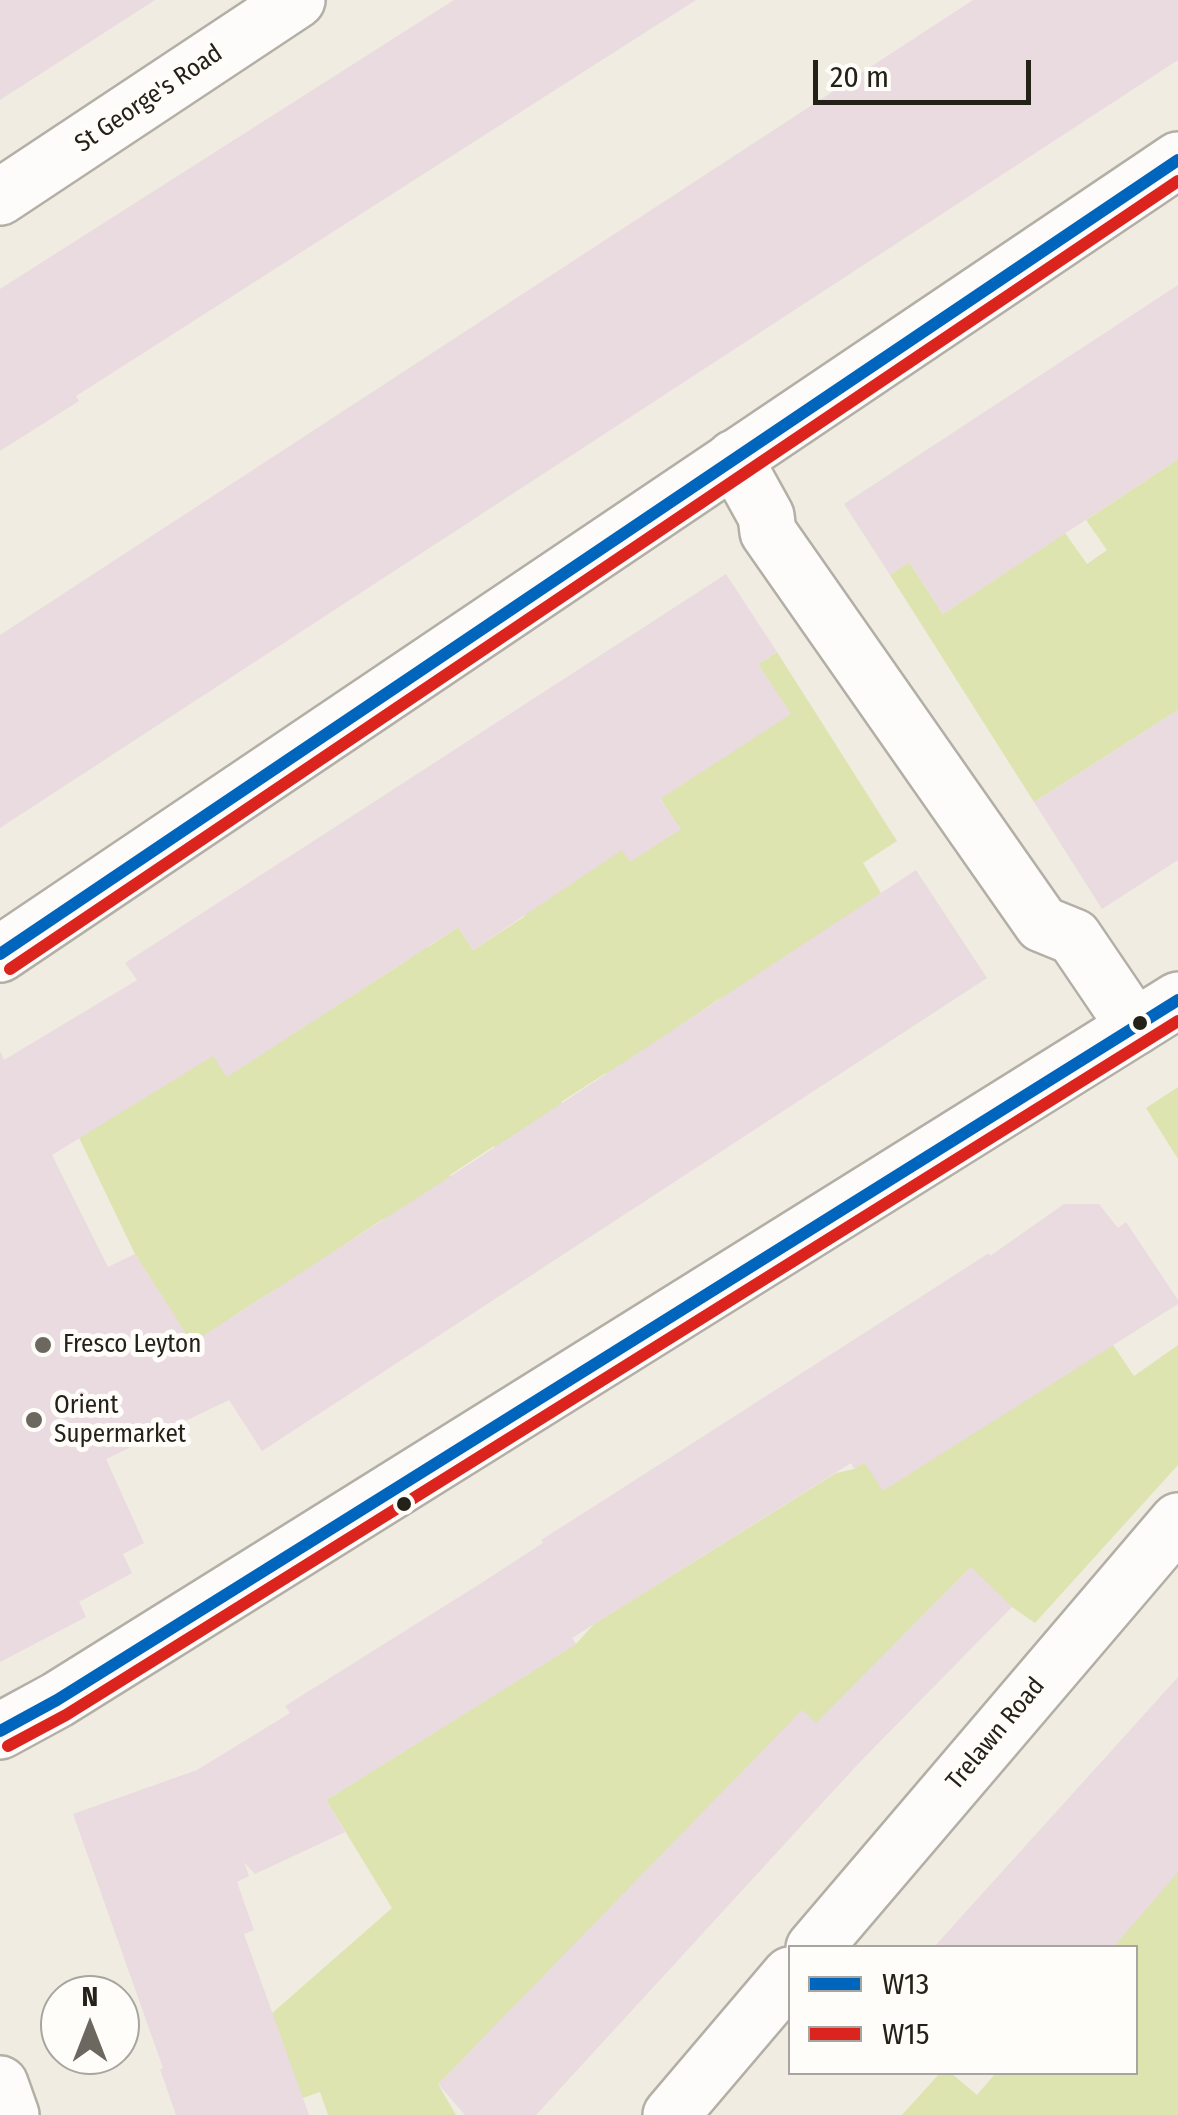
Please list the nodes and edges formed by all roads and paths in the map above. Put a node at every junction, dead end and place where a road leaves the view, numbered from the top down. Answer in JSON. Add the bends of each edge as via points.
{"nodes":[{"id":1,"x":297,"y":0,"type":"edge"},
{"id":2,"x":1178,"y":160,"type":"edge"},
{"id":3,"x":0,"y":197,"type":"edge"},
{"id":4,"x":734,"y":458,"type":"junction"},
{"id":5,"x":0,"y":954,"type":"edge"},
{"id":6,"x":1156,"y":1013,"type":"edge"},
{"id":7,"x":1178,"y":1521,"type":"edge"},
{"id":8,"x":0,"y":1731,"type":"edge"},
{"id":9,"x":817,"y":1945,"type":"edge"},
{"id":10,"x":788,"y":1977,"type":"edge"},
{"id":11,"x":0,"y":2084,"type":"edge"},
{"id":12,"x":11,"y":2115,"type":"edge"},
{"id":13,"x":671,"y":2115,"type":"edge"}],
"edges":[{"from":1,"to":3,"type":"main road","name":"St George's Road"},
{"from":2,"to":4,"type":"main road"},
{"from":4,"to":5,"type":"main road"},
{"from":4,"to":6,"type":"main road","via":[[768,532],[1042,924],[1074,937]]},
{"from":6,"to":8,"type":"main road"},
{"from":7,"to":9,"type":"main road","name":"Trelawn Road"},
{"from":10,"to":13,"type":"main road"},
{"from":11,"to":12,"type":"main road"}]}
